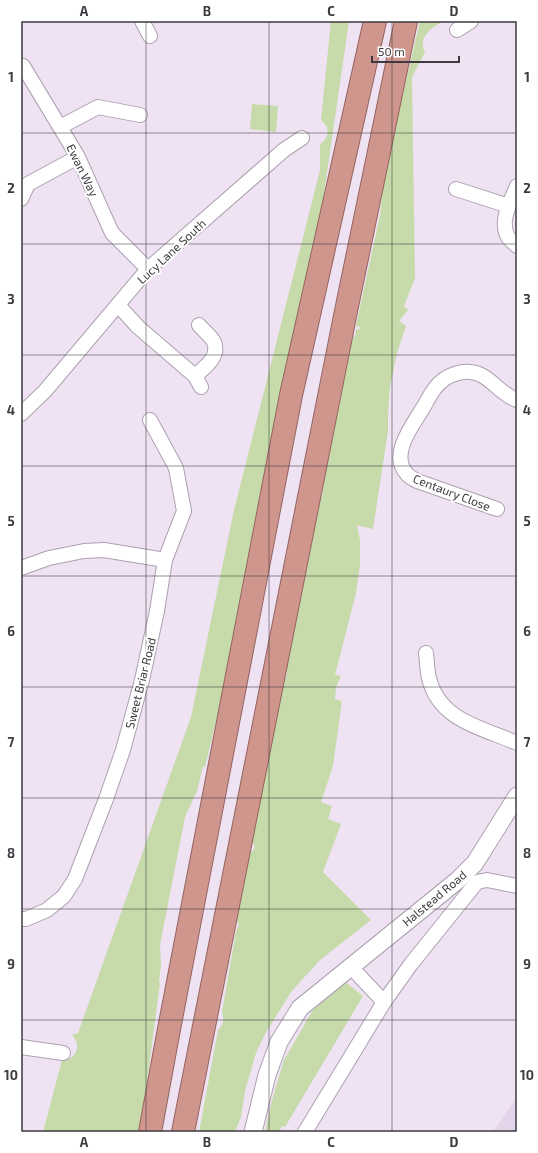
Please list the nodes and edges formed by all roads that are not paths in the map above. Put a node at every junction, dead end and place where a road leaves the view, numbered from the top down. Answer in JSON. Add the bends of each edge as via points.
{"nodes":[{"id":1,"x":142,"y":21,"type":"edge"},
{"id":2,"x":366,"y":21,"type":"edge"},
{"id":3,"x":375,"y":21,"type":"edge"},
{"id":4,"x":406,"y":21,"type":"edge"},
{"id":5,"x":416,"y":21,"type":"edge"},
{"id":6,"x":471,"y":21,"type":"edge"},
{"id":7,"x":457,"y":30,"type":"dead end"},
{"id":8,"x":150,"y":36,"type":"dead end"},
{"id":9,"x":23,"y":66,"type":"dead end"},
{"id":10,"x":360,"y":84,"type":"junction"},
{"id":11,"x":140,"y":115,"type":"dead end"},
{"id":12,"x":385,"y":119,"type":"junction"},
{"id":13,"x":60,"y":127,"type":"junction"},
{"id":14,"x":302,"y":138,"type":"dead end"},
{"id":15,"x":78,"y":157,"type":"junction"},
{"id":16,"x":517,"y":186,"type":"edge"},
{"id":17,"x":456,"y":189,"type":"dead end"},
{"id":18,"x":21,"y":199,"type":"edge"},
{"id":19,"x":509,"y":206,"type":"junction"},
{"id":20,"x":517,"y":246,"type":"edge"},
{"id":21,"x":148,"y":269,"type":"junction"},
{"id":22,"x":118,"y":305,"type":"junction"},
{"id":23,"x":199,"y":325,"type":"dead end"},
{"id":24,"x":517,"y":400,"type":"edge"},
{"id":25,"x":21,"y":414,"type":"edge"},
{"id":26,"x":150,"y":420,"type":"dead end"},
{"id":27,"x":496,"y":509,"type":"dead end"},
{"id":28,"x":165,"y":560,"type":"junction"},
{"id":29,"x":21,"y":568,"type":"edge"},
{"id":30,"x":426,"y":653,"type":"dead end"},
{"id":31,"x":517,"y":743,"type":"edge"},
{"id":32,"x":517,"y":796,"type":"edge"},
{"id":33,"x":517,"y":886,"type":"edge"},
{"id":34,"x":21,"y":919,"type":"edge"},
{"id":35,"x":350,"y":966,"type":"junction"},
{"id":36,"x":384,"y":1002,"type":"junction"},
{"id":37,"x":21,"y":1047,"type":"edge"},
{"id":38,"x":63,"y":1053,"type":"dead end"},
{"id":39,"x":150,"y":1132,"type":"edge"},
{"id":40,"x":183,"y":1132,"type":"edge"},
{"id":41,"x":253,"y":1132,"type":"edge"},
{"id":42,"x":305,"y":1132,"type":"edge"}],
"edges":[{"from":1,"to":8,"type":"street"},
{"from":2,"to":10,"type":"highway"},
{"from":3,"to":10,"type":"highway"},
{"from":4,"to":12,"type":"highway"},
{"from":5,"to":12,"type":"highway"},
{"from":6,"to":7,"type":"street"},
{"from":9,"to":13,"type":"street","name":"Ewan Way"},
{"from":10,"to":39,"type":"highway","via":[[292,395]]},
{"from":11,"to":13,"type":"street","via":[[98,107]]},
{"from":12,"to":40,"type":"highway"},
{"from":13,"to":15,"type":"street","name":"Ewan Way"},
{"from":14,"to":21,"type":"street","name":"Lucy Lane South","via":[[284,150]]},
{"from":15,"to":18,"type":"street","via":[[28,184]]},
{"from":15,"to":21,"type":"street","name":"Ewan Way","via":[[112,233]]},
{"from":16,"to":19,"type":"street"},
{"from":17,"to":19,"type":"street"},
{"from":19,"to":20,"type":"street","via":[[504,224],[508,237]]},
{"from":21,"to":22,"type":"street","name":"Lucy Lane South"},
{"from":22,"to":23,"type":"street","via":[[138,327],[198,381],[211,363],[215,351],[213,341]]},
{"from":22,"to":25,"type":"street","name":"Lucy Lane South","via":[[45,391]]},
{"from":24,"to":27,"type":"street","name":"Centaury Close","via":[[472,372],[454,374],[442,380],[433,391],[408,432],[401,450],[402,465],[407,475],[417,481]]},
{"from":26,"to":28,"type":"street","name":"Sweet Briar Road","via":[[176,468],[184,510]]},
{"from":28,"to":29,"type":"street","via":[[91,550],[49,558]]},
{"from":28,"to":34,"type":"street","name":"Sweet Briar Road","via":[[142,680],[106,799],[75,879],[64,896],[47,910]]},
{"from":30,"to":31,"type":"street","via":[[428,677],[434,692],[451,714],[471,725]]},
{"from":32,"to":35,"type":"street","name":"Halstead Road","via":[[475,863],[458,880]]},
{"from":33,"to":36,"type":"street","name":"Halstead Road","via":[[487,880],[477,882]]},
{"from":35,"to":36,"type":"street"},
{"from":35,"to":41,"type":"street","name":"Halstead Road","via":[[300,1008],[280,1042],[267,1075]]},
{"from":36,"to":42,"type":"street","name":"Halstead Road"},
{"from":37,"to":38,"type":"street"}]}
